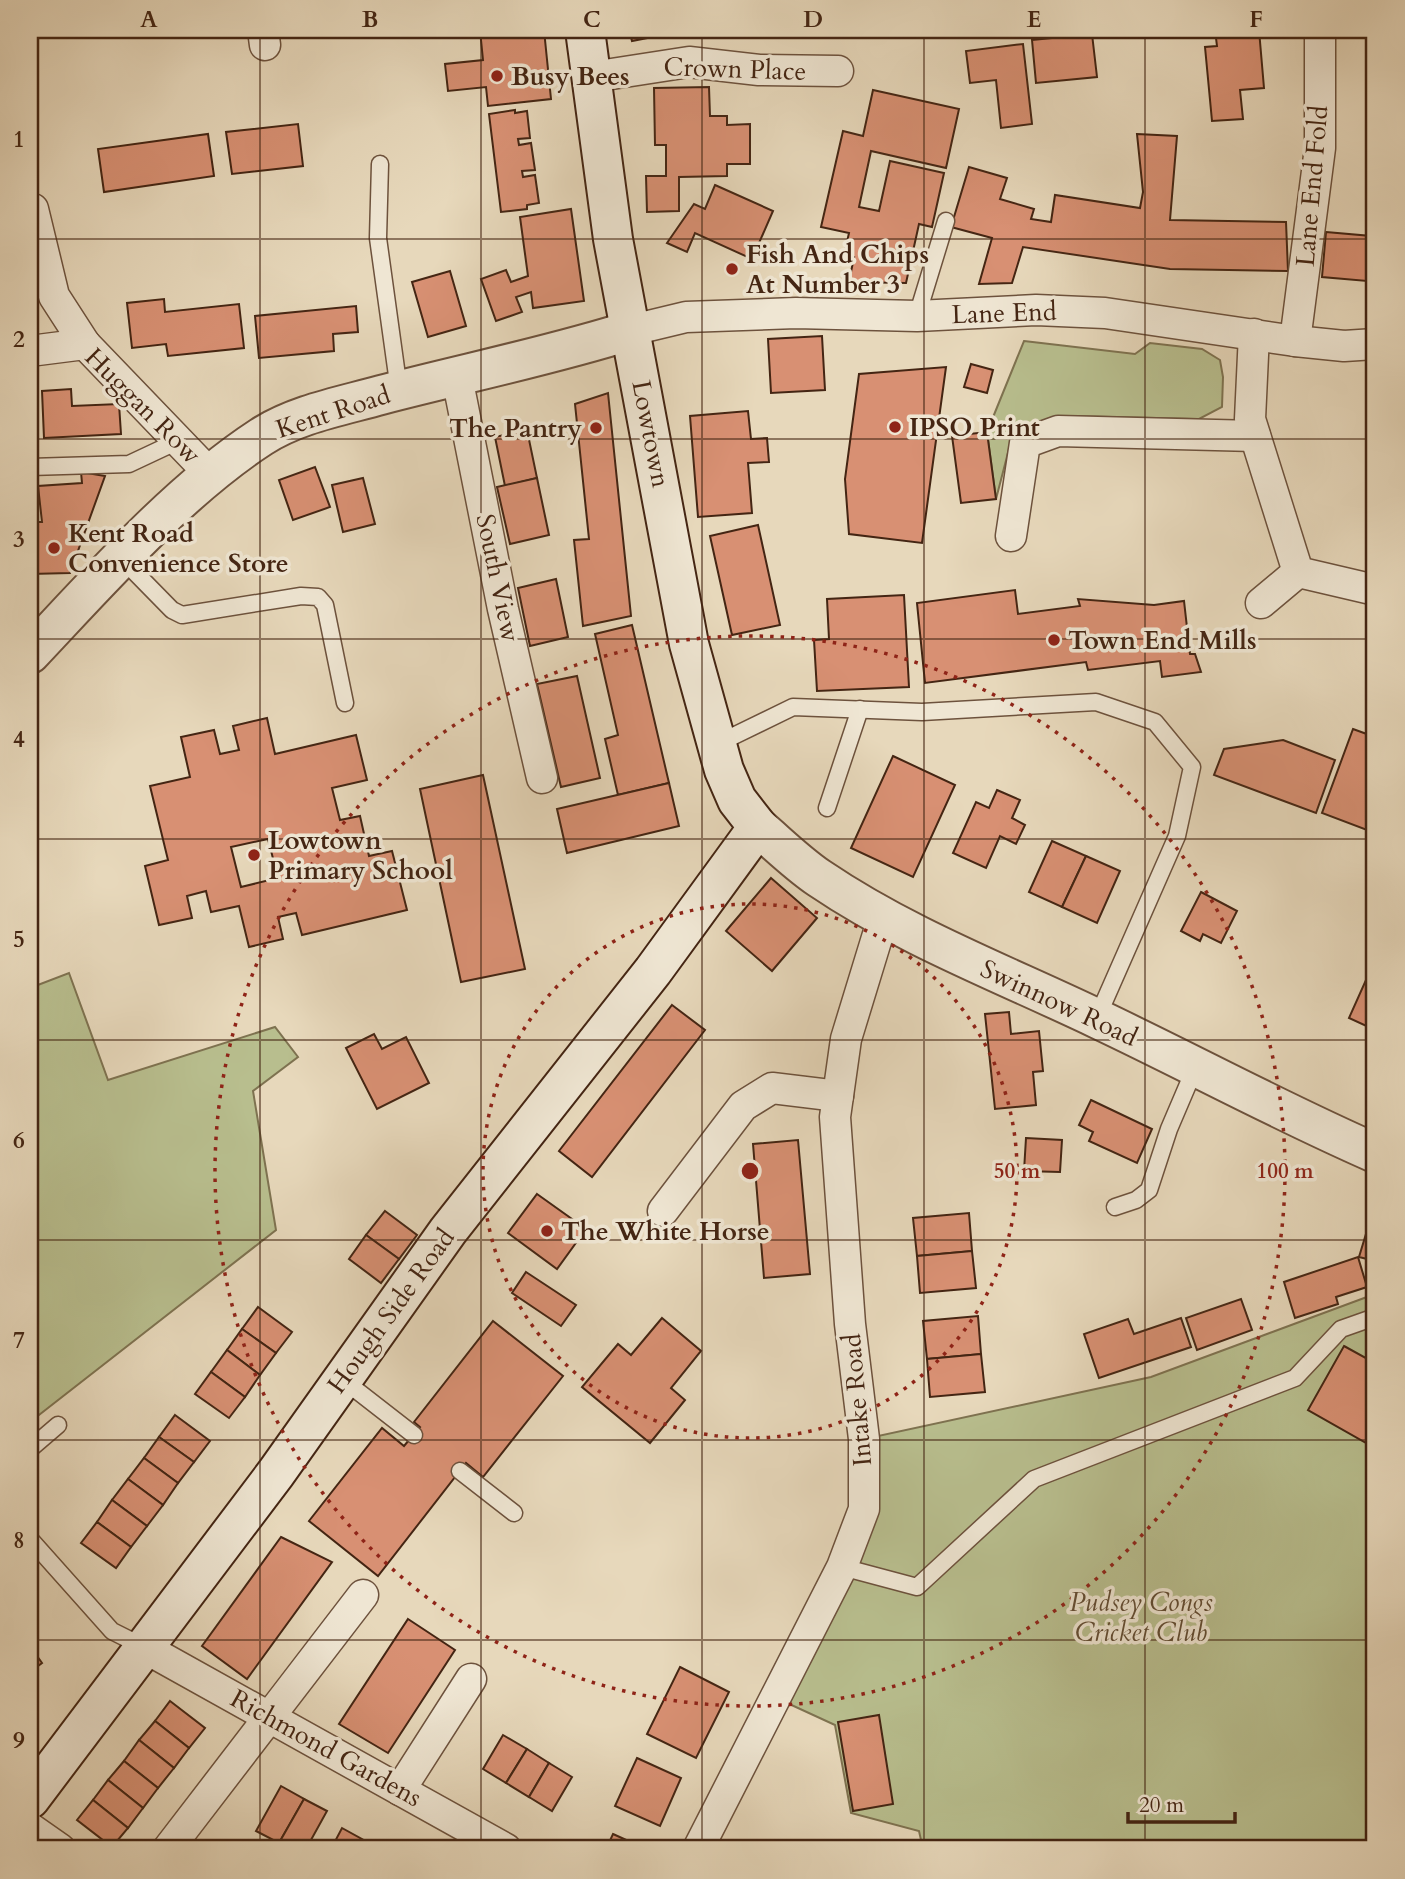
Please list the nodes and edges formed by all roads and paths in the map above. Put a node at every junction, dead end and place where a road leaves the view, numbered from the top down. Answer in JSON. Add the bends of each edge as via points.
{"nodes":[{"id":1,"x":585,"y":30,"type":"edge"},
{"id":2,"x":1320,"y":30,"type":"edge"},
{"id":3,"x":838,"y":71,"type":"dead end"},
{"id":4,"x":592,"y":77,"type":"junction"},
{"id":5,"x":380,"y":164,"type":"dead end"},
{"id":6,"x":31,"y":203,"type":"edge"},
{"id":7,"x":946,"y":221,"type":"dead end"},
{"id":8,"x":917,"y":316,"type":"junction"},
{"id":9,"x":632,"y":330,"type":"junction"},
{"id":10,"x":1254,"y":334,"type":"junction"},
{"id":11,"x":1295,"y":341,"type":"junction"},
{"id":12,"x":85,"y":344,"type":"junction"},
{"id":13,"x":1375,"y":344,"type":"edge"},
{"id":14,"x":30,"y":351,"type":"edge"},
{"id":15,"x":457,"y":376,"type":"junction"},
{"id":16,"x":399,"y":390,"type":"junction"},
{"id":17,"x":1255,"y":436,"type":"junction"},
{"id":18,"x":178,"y":441,"type":"junction"},
{"id":19,"x":30,"y":467,"type":"edge"},
{"id":20,"x":211,"y":475,"type":"junction"},
{"id":21,"x":1011,"y":536,"type":"dead end"},
{"id":22,"x":121,"y":558,"type":"junction"},
{"id":23,"x":1298,"y":572,"type":"junction"},
{"id":24,"x":1375,"y":590,"type":"edge"},
{"id":25,"x":1261,"y":603,"type":"dead end"},
{"id":26,"x":30,"y":654,"type":"edge"},
{"id":27,"x":345,"y":703,"type":"dead end"},
{"id":28,"x":860,"y":709,"type":"junction"},
{"id":29,"x":715,"y":745,"type":"junction"},
{"id":30,"x":542,"y":778,"type":"dead end"},
{"id":31,"x":827,"y":808,"type":"dead end"},
{"id":32,"x":758,"y":827,"type":"junction"},
{"id":33,"x":883,"y":918,"type":"junction"},
{"id":34,"x":1097,"y":1018,"type":"junction"},
{"id":35,"x":1195,"y":1068,"type":"junction"},
{"id":36,"x":838,"y":1096,"type":"junction"},
{"id":37,"x":1375,"y":1153,"type":"edge"},
{"id":38,"x":1115,"y":1207,"type":"dead end"},
{"id":39,"x":663,"y":1211,"type":"dead end"},
{"id":40,"x":1375,"y":1317,"type":"edge"},
{"id":41,"x":342,"y":1379,"type":"junction"},
{"id":42,"x":58,"y":1425,"type":"dead end"},
{"id":43,"x":414,"y":1435,"type":"dead end"},
{"id":44,"x":30,"y":1449,"type":"edge"},
{"id":45,"x":460,"y":1471,"type":"dead end"},
{"id":46,"x":514,"y":1513,"type":"dead end"},
{"id":47,"x":30,"y":1539,"type":"edge"},
{"id":48,"x":842,"y":1567,"type":"junction"},
{"id":49,"x":363,"y":1595,"type":"dead end"},
{"id":50,"x":145,"y":1647,"type":"junction"},
{"id":51,"x":471,"y":1679,"type":"dead end"},
{"id":52,"x":270,"y":1717,"type":"junction"},
{"id":53,"x":33,"y":1788,"type":"edge"},
{"id":54,"x":400,"y":1790,"type":"junction"},
{"id":55,"x":30,"y":1828,"type":"edge"},
{"id":56,"x":60,"y":1849,"type":"edge"},
{"id":57,"x":168,"y":1849,"type":"edge"},
{"id":58,"x":506,"y":1849,"type":"edge"},
{"id":59,"x":698,"y":1849,"type":"edge"}],
"edges":[{"from":1,"to":4,"type":"main road","name":"Lowtown"},
{"from":2,"to":11,"type":"street","name":"Lane End Fold","via":[[1320,148]]},
{"from":3,"to":4,"type":"street","name":"Crown Place","via":[[759,70],[689,62]]},
{"from":4,"to":9,"type":"main road","name":"Lowtown","via":[[613,239]]},
{"from":5,"to":16,"type":"lane","via":[[378,238]]},
{"from":6,"to":12,"type":"street","via":[[54,296]]},
{"from":7,"to":8,"type":"lane"},
{"from":8,"to":9,"type":"street","name":"Lane End","via":[[796,313],[700,317]]},
{"from":8,"to":10,"type":"street","name":"Lane End","via":[[1036,310],[1105,313]]},
{"from":9,"to":15,"type":"main road","name":"Kent Road"},
{"from":9,"to":29,"type":"main road","name":"Lowtown","via":[[689,644]]},
{"from":10,"to":11,"type":"street","name":"Lane End"},
{"from":10,"to":17,"type":"street","via":[[1250,419]]},
{"from":11,"to":13,"type":"street","name":"Lane End"},
{"from":12,"to":14,"type":"street","name":"Huggan Row"},
{"from":12,"to":18,"type":"street","name":"Huggan Row"},
{"from":15,"to":16,"type":"main road","name":"Kent Road"},
{"from":15,"to":30,"type":"street","name":"South View"},
{"from":16,"to":20,"type":"main road","name":"Kent Road","via":[[318,412],[263,436]]},
{"from":17,"to":21,"type":"street","via":[[1058,431],[1025,443]]},
{"from":17,"to":23,"type":"street"},
{"from":18,"to":19,"type":"lane","via":[[129,464]]},
{"from":18,"to":20,"type":"street","name":"Huggan Row"},
{"from":20,"to":22,"type":"main road","name":"Kent Road"},
{"from":22,"to":26,"type":"main road","name":"Kent Road"},
{"from":22,"to":27,"type":"lane","via":[[182,615],[318,597],[325,605]]},
{"from":23,"to":24,"type":"street"},
{"from":23,"to":25,"type":"street"},
{"from":28,"to":29,"type":"lane","via":[[793,707]]},
{"from":28,"to":31,"type":"lane"},
{"from":28,"to":34,"type":"lane","via":[[922,712],[1096,702],[1156,722],[1192,767],[1177,836]]},
{"from":29,"to":32,"type":"main road","name":"Lowtown","via":[[737,800]]},
{"from":32,"to":33,"type":"main road","name":"Swinnow Road","via":[[817,877]]},
{"from":32,"to":41,"type":"main road","name":"Hough Side Road","via":[[653,971],[448,1231]]},
{"from":33,"to":34,"type":"main road","name":"Swinnow Road"},
{"from":33,"to":36,"type":"street","name":"Intake Road","via":[[846,1039]]},
{"from":34,"to":35,"type":"main road","name":"Swinnow Road"},
{"from":35,"to":37,"type":"main road","name":"Swinnow Road"},
{"from":35,"to":38,"type":"lane","via":[[1149,1191]]},
{"from":36,"to":39,"type":"street","via":[[772,1088],[743,1106]]},
{"from":36,"to":48,"type":"street","name":"Intake Road","via":[[835,1117],[850,1324],[864,1439],[864,1509]]},
{"from":40,"to":48,"type":"lane","via":[[1341,1329],[1295,1378],[1034,1479],[918,1587]]},
{"from":41,"to":43,"type":"lane"},
{"from":41,"to":50,"type":"main road","name":"Hough Side Road"},
{"from":42,"to":44,"type":"lane"},
{"from":45,"to":46,"type":"lane"},
{"from":47,"to":50,"type":"lane","via":[[112,1631]]},
{"from":48,"to":59,"type":"street","name":"Intake Road"},
{"from":49,"to":52,"type":"street"},
{"from":50,"to":52,"type":"street","name":"Richmond Gardens"},
{"from":50,"to":53,"type":"main road","name":"Hough Side Road"},
{"from":51,"to":54,"type":"street"},
{"from":52,"to":54,"type":"street","name":"Richmond Gardens"},
{"from":52,"to":57,"type":"street"},
{"from":54,"to":58,"type":"street","name":"Richmond Gardens"},
{"from":55,"to":56,"type":"street"}]}
